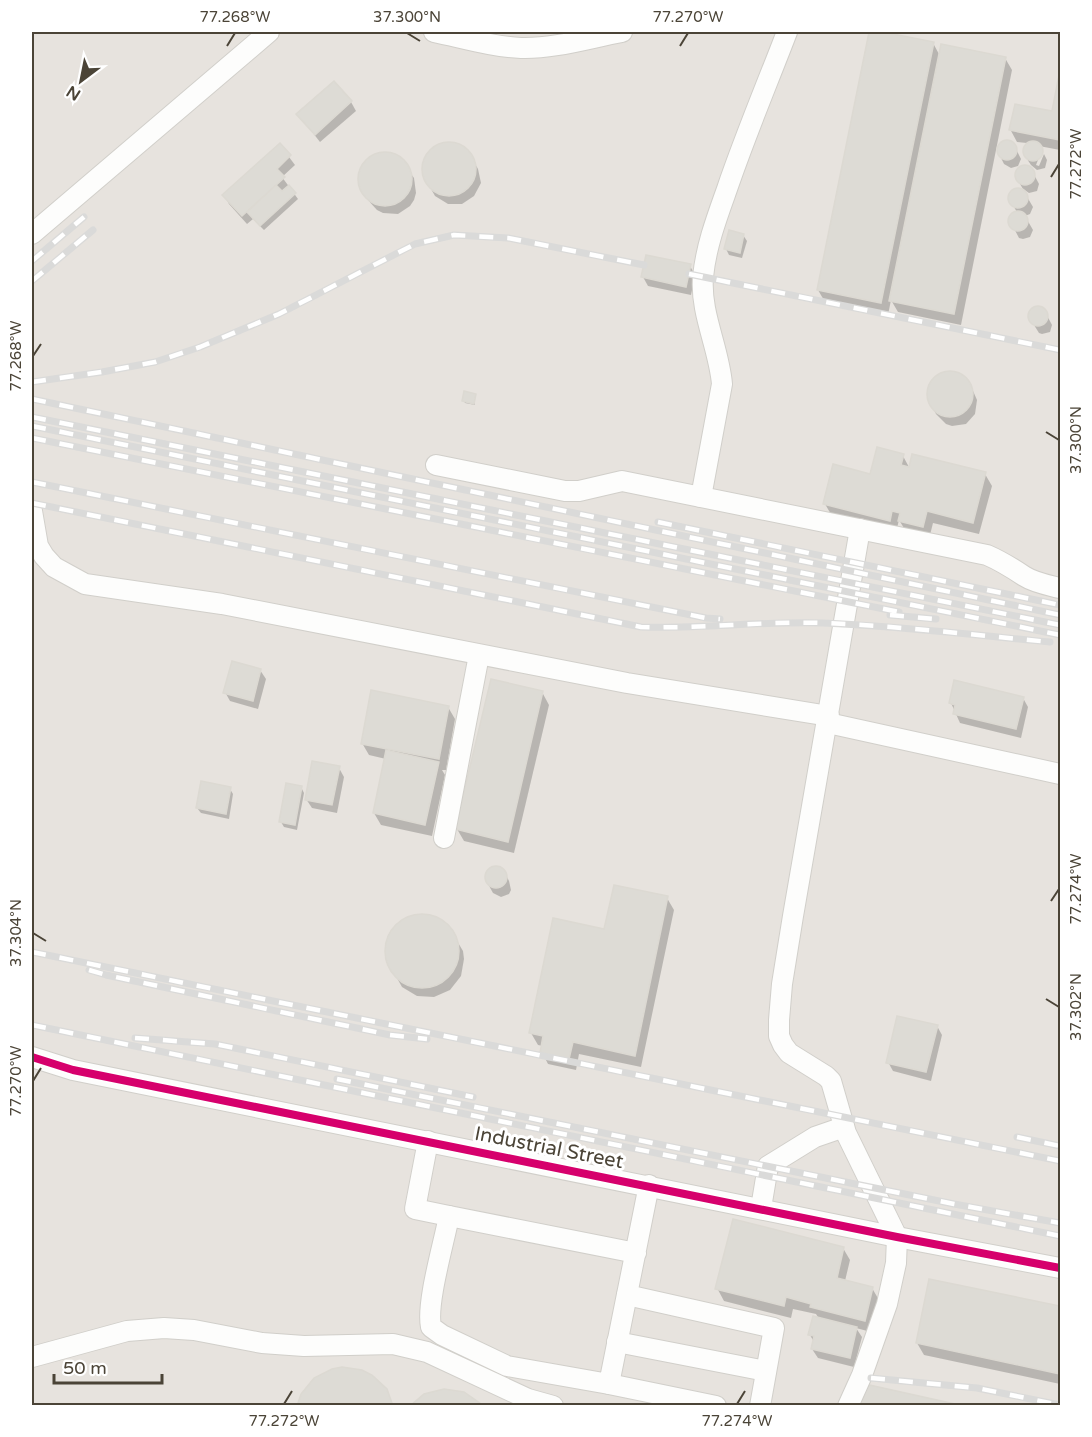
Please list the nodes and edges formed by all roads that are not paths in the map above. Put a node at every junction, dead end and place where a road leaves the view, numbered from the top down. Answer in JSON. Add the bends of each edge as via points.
{"nodes":[{"id":1,"x":269,"y":32,"type":"edge"},
{"id":2,"x":434,"y":32,"type":"edge"},
{"id":3,"x":622,"y":32,"type":"edge"},
{"id":4,"x":787,"y":32,"type":"edge"},
{"id":5,"x":32,"y":234,"type":"edge"},
{"id":6,"x":436,"y":465,"type":"dead end"},
{"id":7,"x":701,"y":497,"type":"junction"},
{"id":8,"x":32,"y":510,"type":"edge"},
{"id":9,"x":860,"y":529,"type":"junction"},
{"id":10,"x":1060,"y":588,"type":"edge"},
{"id":11,"x":479,"y":655,"type":"junction"},
{"id":12,"x":828,"y":719,"type":"junction"},
{"id":13,"x":1060,"y":774,"type":"edge"},
{"id":14,"x":444,"y":838,"type":"dead end"},
{"id":15,"x":32,"y":1057,"type":"edge"},
{"id":16,"x":844,"y":1127,"type":"junction"},
{"id":17,"x":428,"y":1141,"type":"junction"},
{"id":18,"x":649,"y":1185,"type":"junction"},
{"id":19,"x":761,"y":1208,"type":"junction"},
{"id":20,"x":449,"y":1216,"type":"junction"},
{"id":21,"x":897,"y":1237,"type":"junction"},
{"id":22,"x":636,"y":1253,"type":"junction"},
{"id":23,"x":1060,"y":1268,"type":"edge"},
{"id":24,"x":627,"y":1295,"type":"junction"},
{"id":25,"x":617,"y":1342,"type":"junction"},
{"id":26,"x":32,"y":1357,"type":"edge"},
{"id":27,"x":766,"y":1371,"type":"junction"},
{"id":28,"x":609,"y":1384,"type":"junction"},
{"id":29,"x":553,"y":1406,"type":"edge"},
{"id":30,"x":716,"y":1406,"type":"edge"},
{"id":31,"x":760,"y":1406,"type":"edge"},
{"id":32,"x":848,"y":1406,"type":"edge"}],
"edges":[{"from":1,"to":5,"type":"street"},
{"from":2,"to":3,"type":"street","via":[[501,47],[524,48]]},
{"from":4,"to":7,"type":"street","via":[[738,156],[709,246],[703,278],[722,384]]},
{"from":6,"to":7,"type":"street","via":[[565,491],[622,481]]},
{"from":7,"to":9,"type":"street"},
{"from":8,"to":11,"type":"street","via":[[38,546],[45,556],[54,567],[85,584],[222,604]]},
{"from":9,"to":10,"type":"street","via":[[987,555],[1026,577]]},
{"from":9,"to":12,"type":"street"},
{"from":11,"to":12,"type":"street"},
{"from":11,"to":14,"type":"street"},
{"from":12,"to":13,"type":"street"},
{"from":12,"to":16,"type":"street","via":[[782,984],[779,1036],[789,1053],[831,1081]]},
{"from":15,"to":17,"type":"street","name":"Industrial Street","via":[[73,1070]]},
{"from":16,"to":19,"type":"street","via":[[815,1137],[768,1166]]},
{"from":16,"to":21,"type":"street"},
{"from":17,"to":18,"type":"street","name":"Industrial Street"},
{"from":17,"to":20,"type":"street","via":[[415,1209]]},
{"from":18,"to":19,"type":"street","name":"Industrial Street"},
{"from":18,"to":22,"type":"street"},
{"from":19,"to":21,"type":"street","name":"Industrial Street"},
{"from":20,"to":22,"type":"street"},
{"from":20,"to":28,"type":"street","via":[[432,1298],[431,1327],[507,1366]]},
{"from":21,"to":23,"type":"street","name":"Industrial Street"},
{"from":21,"to":32,"type":"street","via":[[887,1304]]},
{"from":22,"to":24,"type":"street"},
{"from":24,"to":25,"type":"street"},
{"from":24,"to":27,"type":"street","via":[[774,1328]]},
{"from":25,"to":27,"type":"street"},
{"from":25,"to":28,"type":"street"},
{"from":26,"to":29,"type":"street","via":[[127,1331],[164,1328],[304,1346],[393,1344],[427,1352],[528,1399]]},
{"from":27,"to":31,"type":"street"},
{"from":28,"to":30,"type":"street"}]}
